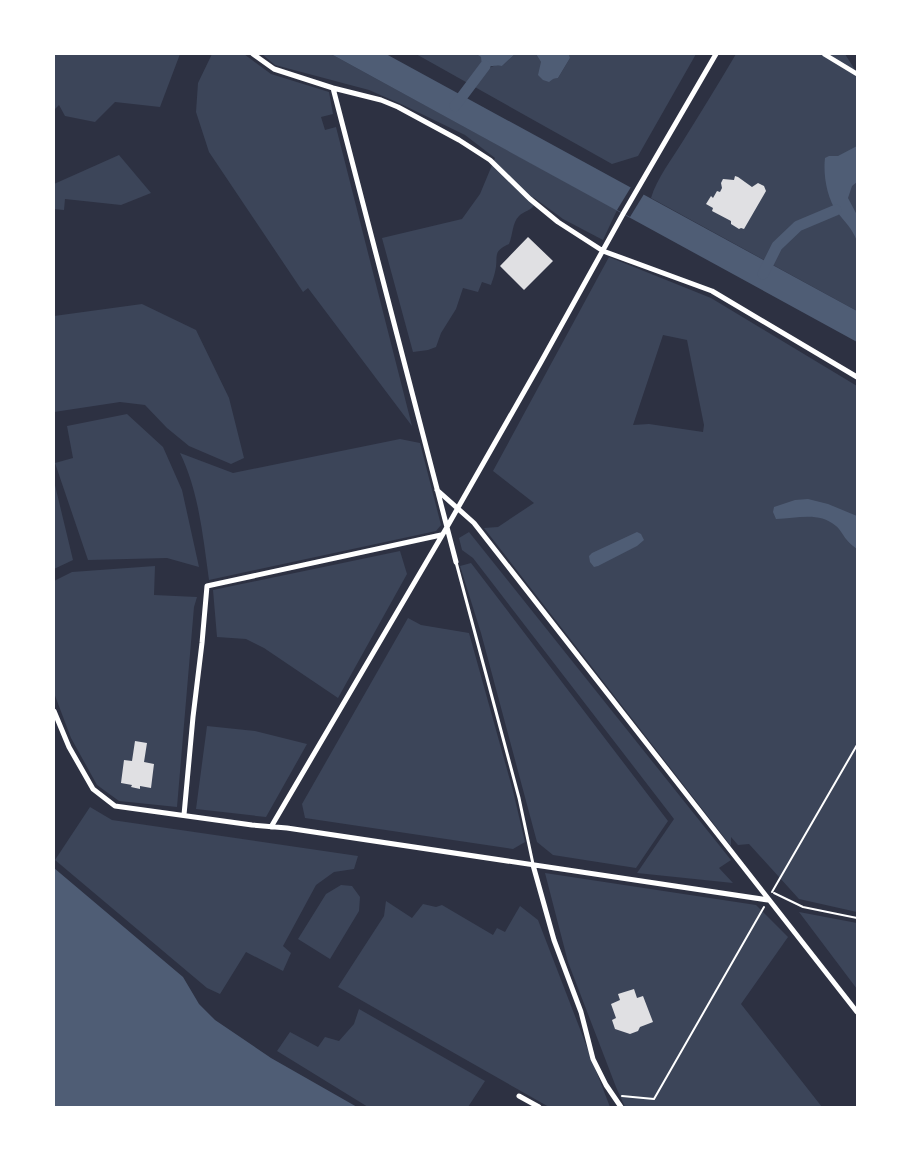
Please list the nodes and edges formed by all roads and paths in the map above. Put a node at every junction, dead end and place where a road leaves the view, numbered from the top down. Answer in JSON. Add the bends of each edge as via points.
{"nodes":[{"id":1,"x":253,"y":54,"type":"edge"},
{"id":2,"x":716,"y":54,"type":"edge"},
{"id":3,"x":824,"y":54,"type":"edge"},
{"id":4,"x":857,"y":74,"type":"edge"},
{"id":5,"x":333,"y":88,"type":"junction"},
{"id":6,"x":603,"y":250,"type":"junction"},
{"id":7,"x":857,"y":377,"type":"edge"},
{"id":8,"x":437,"y":490,"type":"junction"},
{"id":9,"x":458,"y":507,"type":"junction"},
{"id":10,"x":447,"y":527,"type":"junction"},
{"id":11,"x":441,"y":535,"type":"junction"},
{"id":12,"x":450,"y":541,"type":"junction"},
{"id":13,"x":456,"y":562,"type":"joint"},
{"id":14,"x":54,"y":712,"type":"edge"},
{"id":15,"x":857,"y":745,"type":"edge"},
{"id":16,"x":184,"y":815,"type":"junction"},
{"id":17,"x":271,"y":827,"type":"junction"},
{"id":18,"x":533,"y":865,"type":"junction"},
{"id":19,"x":772,"y":892,"type":"junction"},
{"id":20,"x":768,"y":900,"type":"junction"},
{"id":21,"x":857,"y":918,"type":"edge"},
{"id":22,"x":857,"y":1012,"type":"edge"},
{"id":23,"x":519,"y":1096,"type":"dead end"},
{"id":24,"x":614,"y":1097,"type":"junction"},
{"id":25,"x":539,"y":1107,"type":"edge"},
{"id":26,"x":621,"y":1107,"type":"edge"}],
"edges":[{"from":1,"to":5,"type":"street","via":[[274,69]]},
{"from":2,"to":6,"type":"street"},
{"from":3,"to":4,"type":"street"},
{"from":5,"to":6,"type":"street","via":[[398,107],[459,140],[490,160],[558,222]]},
{"from":5,"to":8,"type":"street"},
{"from":6,"to":7,"type":"street","via":[[712,291]]},
{"from":6,"to":9,"type":"street"},
{"from":8,"to":9,"type":"street"},
{"from":8,"to":10,"type":"street"},
{"from":9,"to":10,"type":"street"},
{"from":9,"to":20,"type":"street","via":[[474,523]]},
{"from":10,"to":11,"type":"street"},
{"from":10,"to":12,"type":"street"},
{"from":11,"to":12,"type":"street"},
{"from":11,"to":16,"type":"street","via":[[206,586]]},
{"from":11,"to":17,"type":"street"},
{"from":12,"to":13,"type":"street"},
{"from":13,"to":18,"type":"lane","via":[[519,798]]},
{"from":14,"to":16,"type":"street","via":[[93,790],[115,806]]},
{"from":15,"to":19,"type":"path"},
{"from":16,"to":17,"type":"street"},
{"from":17,"to":18,"type":"street"},
{"from":18,"to":20,"type":"street"},
{"from":18,"to":24,"type":"street","via":[[593,1058]]},
{"from":19,"to":20,"type":"path"},
{"from":19,"to":21,"type":"path","via":[[803,907]]},
{"from":20,"to":22,"type":"street"},
{"from":20,"to":24,"type":"path","via":[[654,1099]]},
{"from":23,"to":25,"type":"street"},
{"from":24,"to":26,"type":"street"}]}
